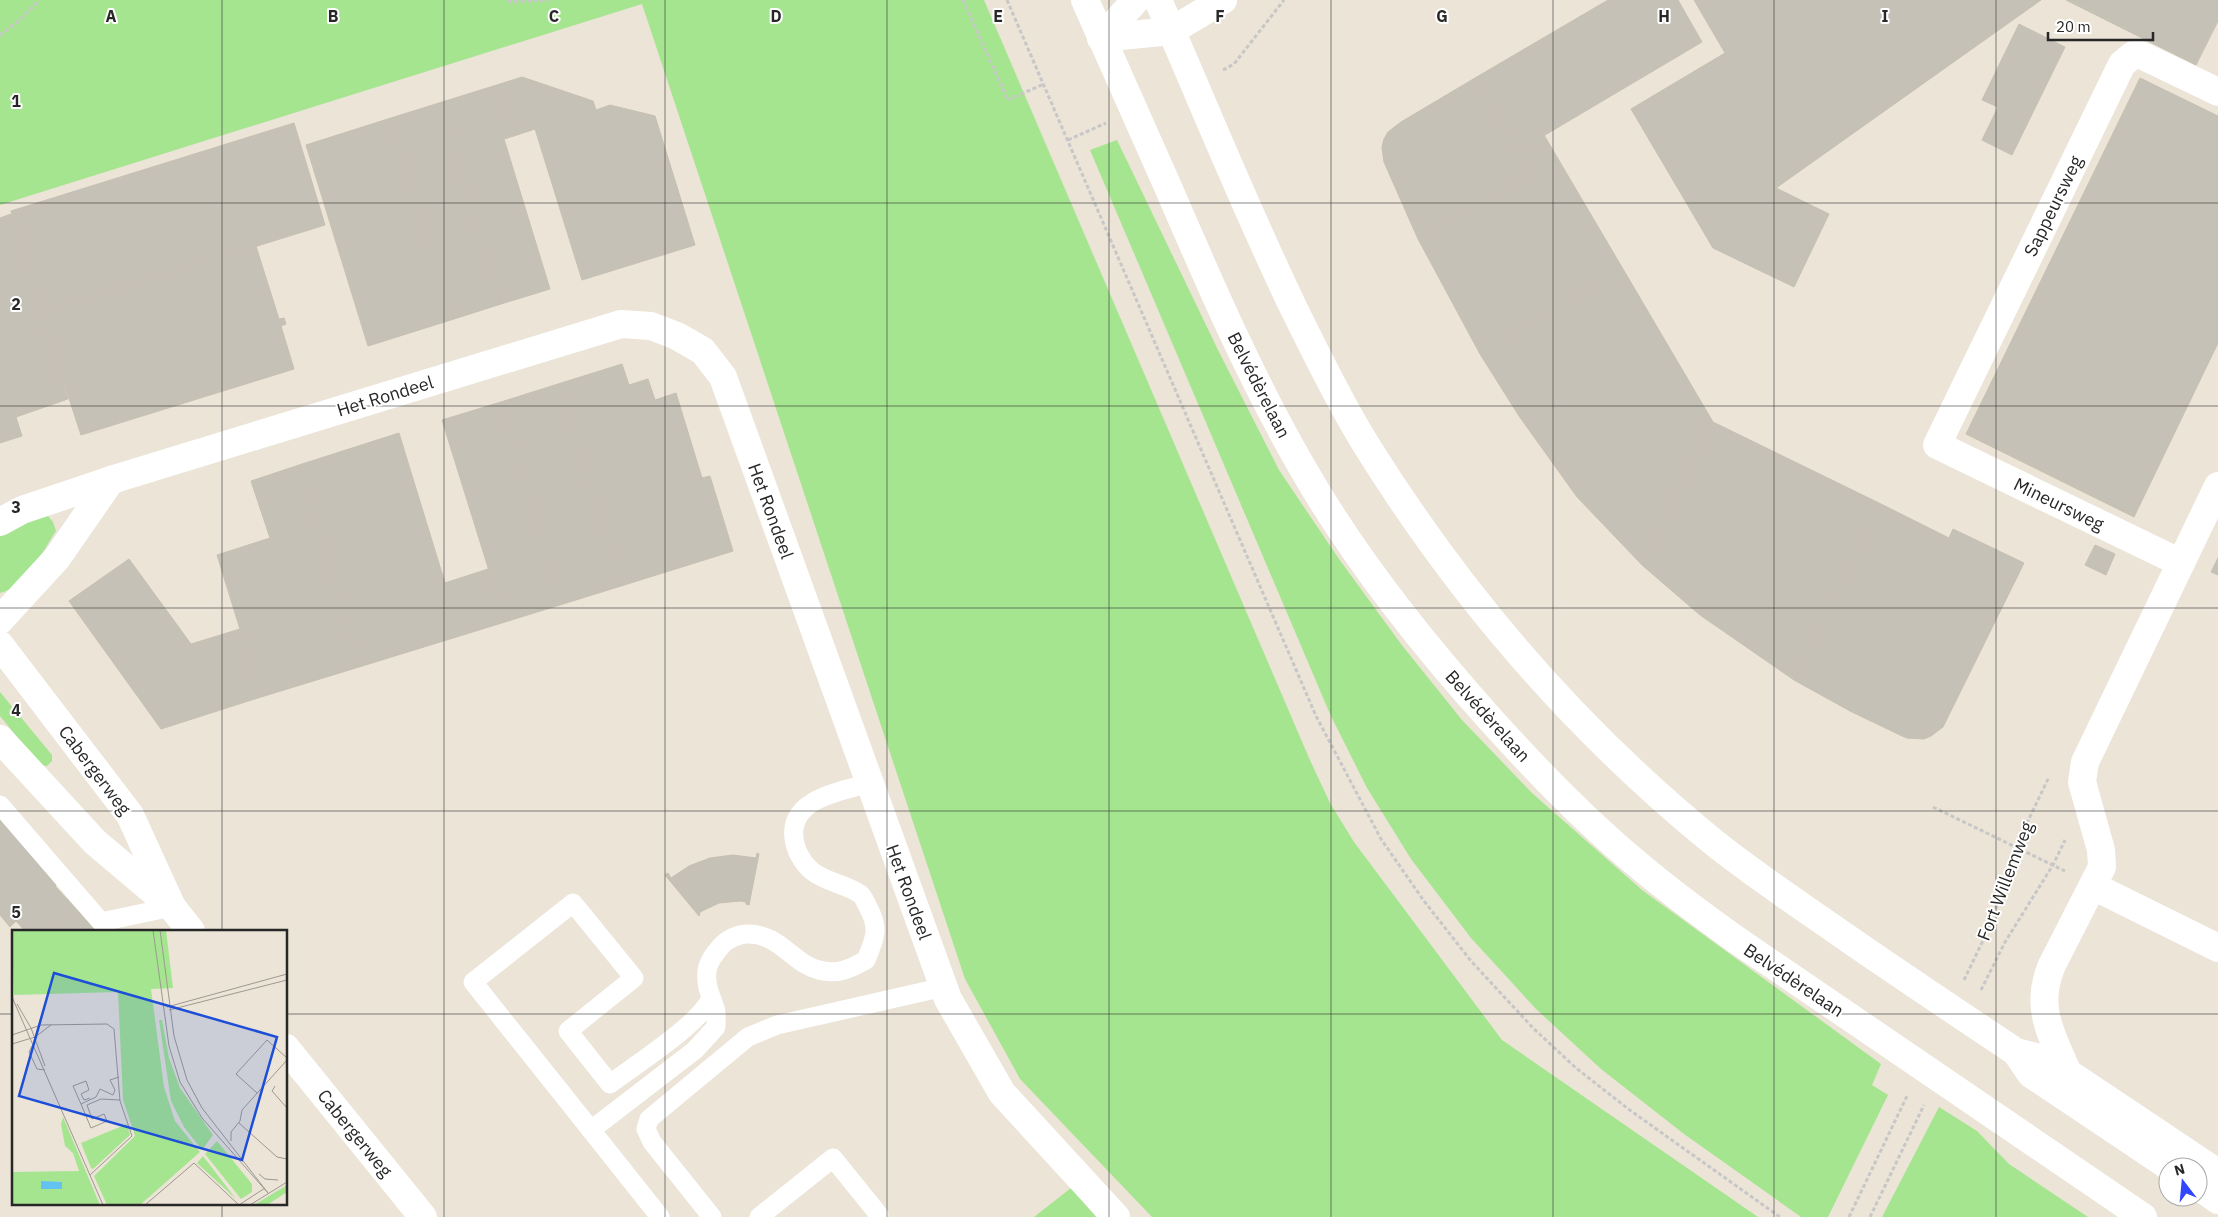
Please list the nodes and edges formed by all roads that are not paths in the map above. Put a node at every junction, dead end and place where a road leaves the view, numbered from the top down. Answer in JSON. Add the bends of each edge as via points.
{"nodes":[{"id":1,"x":1085,"y":0,"type":"edge"},
{"id":2,"x":1136,"y":0,"type":"edge"},
{"id":3,"x":1158,"y":0,"type":"edge"},
{"id":4,"x":1223,"y":0,"type":"edge"},
{"id":5,"x":1172,"y":31,"type":"junction"},
{"id":6,"x":1102,"y":38,"type":"junction"},
{"id":7,"x":2218,"y":92,"type":"edge"},
{"id":8,"x":1937,"y":445,"type":"joint"},
{"id":9,"x":111,"y":480,"type":"junction"},
{"id":10,"x":2218,"y":486,"type":"edge"},
{"id":11,"x":0,"y":522,"type":"edge"},
{"id":12,"x":2181,"y":563,"type":"junction"},
{"id":13,"x":0,"y":620,"type":"edge"},
{"id":14,"x":0,"y":644,"type":"edge"},
{"id":15,"x":0,"y":739,"type":"edge"},
{"id":16,"x":870,"y":783,"type":"junction"},
{"id":17,"x":0,"y":805,"type":"edge"},
{"id":18,"x":2093,"y":886,"type":"junction"},
{"id":19,"x":172,"y":907,"type":"junction"},
{"id":20,"x":190,"y":930,"type":"edge"},
{"id":21,"x":2218,"y":948,"type":"edge"},
{"id":22,"x":944,"y":987,"type":"junction"},
{"id":23,"x":711,"y":998,"type":"junction"},
{"id":24,"x":288,"y":1050,"type":"edge"},
{"id":25,"x":2016,"y":1052,"type":"junction"},
{"id":26,"x":2068,"y":1073,"type":"junction"},
{"id":27,"x":591,"y":1130,"type":"junction"},
{"id":28,"x":2158,"y":1159,"type":"edge"},
{"id":29,"x":2218,"y":1173,"type":"edge"},
{"id":30,"x":423,"y":1217,"type":"edge"},
{"id":31,"x":660,"y":1217,"type":"edge"},
{"id":32,"x":712,"y":1217,"type":"edge"},
{"id":33,"x":759,"y":1217,"type":"edge"},
{"id":34,"x":877,"y":1217,"type":"edge"},
{"id":35,"x":1116,"y":1217,"type":"edge"},
{"id":36,"x":2143,"y":1217,"type":"edge"}],
"edges":[{"from":1,"to":6,"type":"street","name":"Belvédèrelaan"},
{"from":2,"to":6,"type":"street"},
{"from":3,"to":5,"type":"street"},
{"from":4,"to":5,"type":"street"},
{"from":5,"to":6,"type":"street"},
{"from":5,"to":25,"type":"street","via":[[1271,260],[1363,440],[1431,541],[1497,626],[1531,667],[1631,771],[1714,842],[1769,884]]},
{"from":6,"to":36,"type":"street","name":"Belvédèrelaan","via":[[1228,324],[1273,416],[1338,525],[1444,668],[1540,773],[1633,861],[1677,897]]},
{"from":7,"to":8,"type":"street","name":"Sappeursweg","via":[[2141,55],[2133,54],[2122,64]]},
{"from":8,"to":12,"type":"street","name":"Mineursweg"},
{"from":9,"to":11,"type":"street","name":"Het Rondeel","via":[[22,510]]},
{"from":9,"to":13,"type":"street","via":[[57,558]]},
{"from":9,"to":16,"type":"street","name":"Het Rondeel","via":[[621,324],[651,326],[677,336],[703,351],[723,377]]},
{"from":10,"to":12,"type":"street"},
{"from":12,"to":18,"type":"street","via":[[2085,762],[2082,782],[2102,859],[2102,867]]},
{"from":14,"to":19,"type":"street","name":"Cabergerweg","via":[[130,815]]},
{"from":15,"to":19,"type":"street","name":"Cabergerweg","via":[[95,842]]},
{"from":16,"to":22,"type":"street","name":"Het Rondeel"},
{"from":16,"to":23,"type":"lane","via":[[816,800],[797,817],[793,832],[800,856],[812,871],[861,894],[865,901],[875,923],[876,934],[866,960],[836,973],[818,970],[774,940],[758,934],[740,934],[715,953],[707,970]]},
{"from":17,"to":19,"type":"lane","via":[[101,922]]},
{"from":18,"to":21,"type":"street"},
{"from":18,"to":26,"type":"street","via":[[2052,965],[2043,995],[2049,1028]]},
{"from":19,"to":20,"type":"street","name":"Cabergerweg"},
{"from":22,"to":32,"type":"lane","via":[[761,1031],[748,1037],[649,1119],[646,1129],[652,1142]]},
{"from":22,"to":35,"type":"street","name":"Het Rondeel","via":[[948,1000],[1002,1093]]},
{"from":23,"to":27,"type":"lane","via":[[716,1010],[716,1027],[706,1040]]},
{"from":23,"to":27,"type":"lane","via":[[704,1010],[676,1034],[610,1084],[568,1031],[634,978],[574,903],[474,982]]},
{"from":24,"to":30,"type":"street","name":"Cabergerweg"},
{"from":25,"to":26,"type":"street","via":[[2044,1059]]},
{"from":25,"to":28,"type":"street","via":[[2031,1074]]},
{"from":26,"to":29,"type":"street"},
{"from":27,"to":31,"type":"lane"},
{"from":33,"to":34,"type":"lane","via":[[833,1158],[879,1215]]}]}
